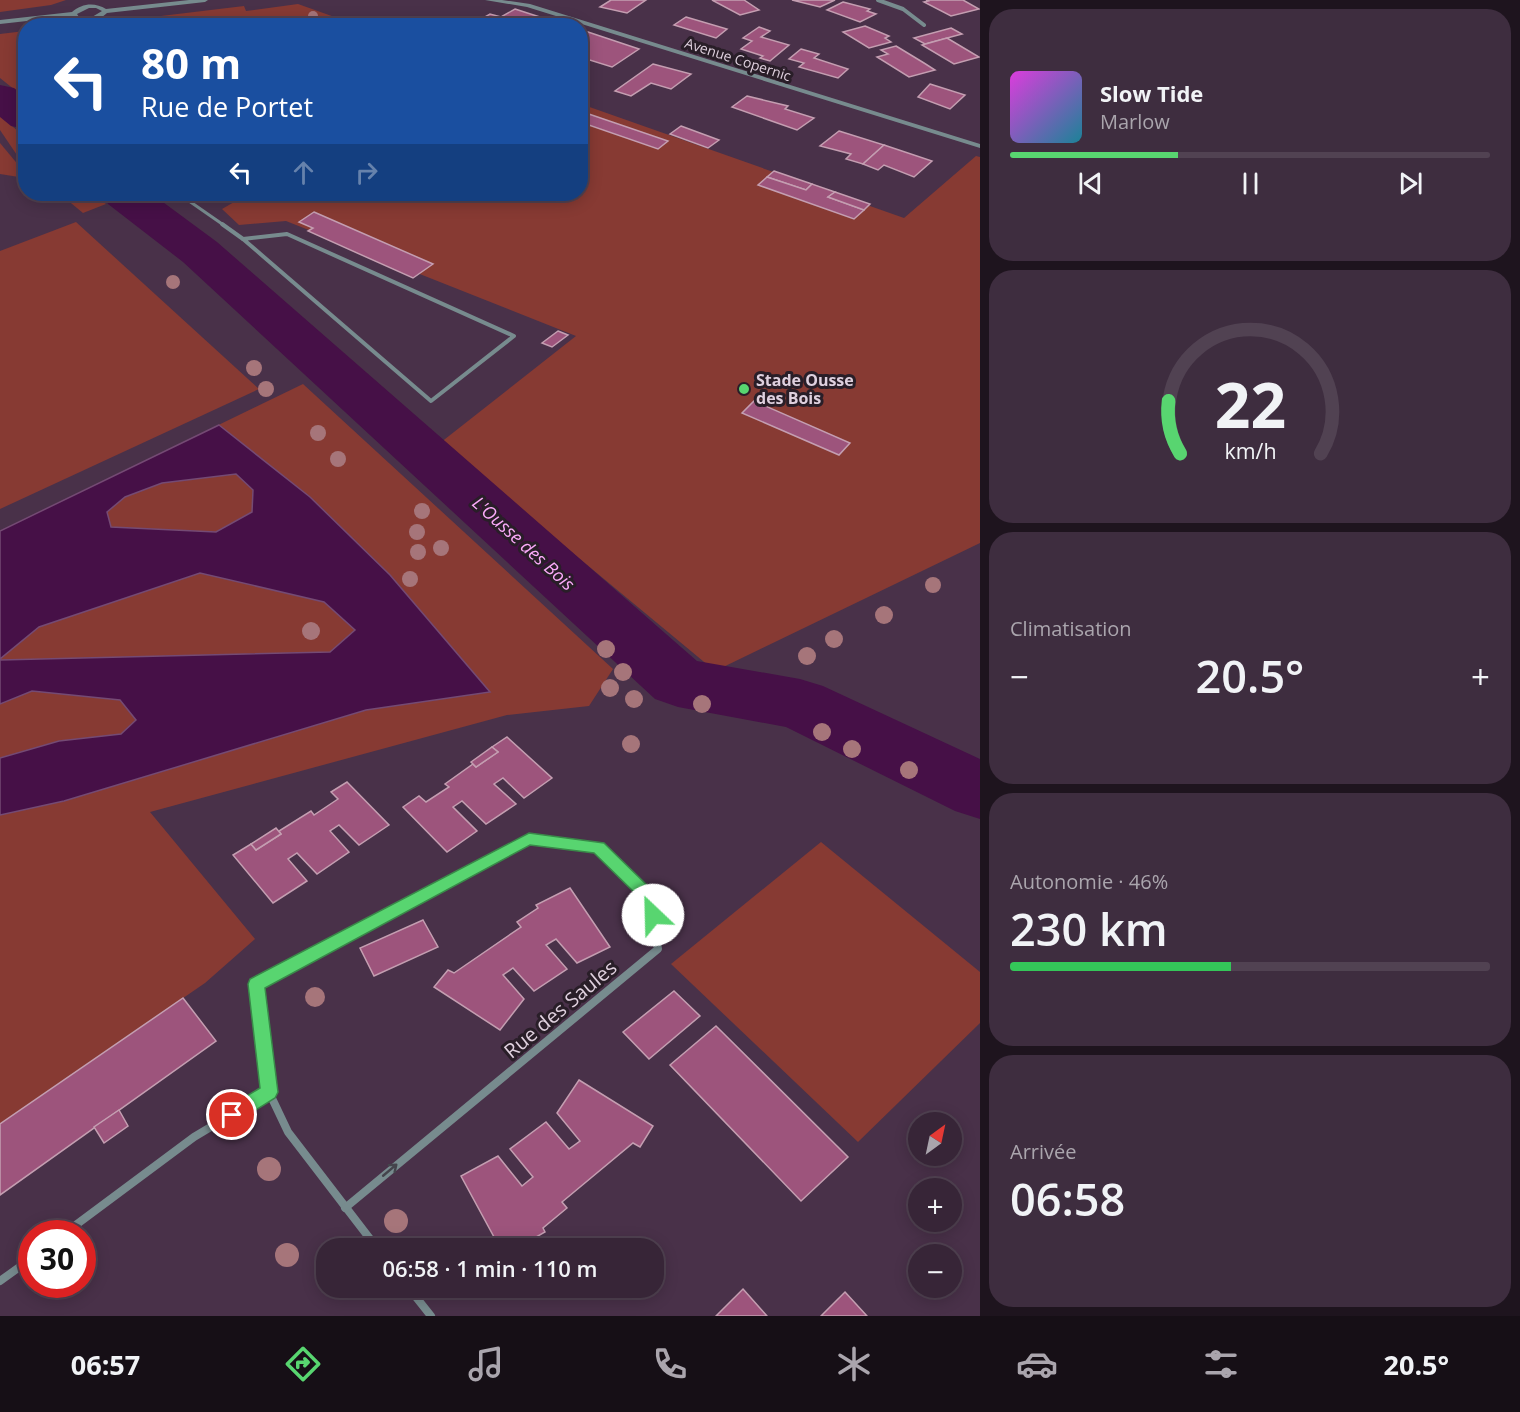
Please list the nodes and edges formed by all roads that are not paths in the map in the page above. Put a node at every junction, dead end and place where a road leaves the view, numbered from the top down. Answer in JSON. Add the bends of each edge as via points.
{"nodes":[{"id":1,"x":205,"y":0,"type":"edge"},
{"id":2,"x":488,"y":0,"type":"edge"},
{"id":3,"x":878,"y":0,"type":"edge"},
{"id":4,"x":89,"y":3,"type":"edge"},
{"id":5,"x":105,"y":11,"type":"junction"},
{"id":6,"x":74,"y":14,"type":"junction"},
{"id":7,"x":37,"y":18,"type":"edge"},
{"id":8,"x":77,"y":18,"type":"edge"},
{"id":9,"x":97,"y":18,"type":"edge"},
{"id":10,"x":570,"y":18,"type":"edge"},
{"id":11,"x":18,"y":20,"type":"edge"},
{"id":12,"x":0,"y":22,"type":"edge"},
{"id":13,"x":588,"y":24,"type":"edge"},
{"id":14,"x":924,"y":25,"type":"dead end"},
{"id":15,"x":980,"y":146,"type":"edge"},
{"id":16,"x":189,"y":201,"type":"edge"},
{"id":17,"x":243,"y":239,"type":"junction"},
{"id":18,"x":269,"y":1092,"type":"junction"},
{"id":19,"x":345,"y":1208,"type":"junction"},
{"id":20,"x":82,"y":1220,"type":"edge"},
{"id":21,"x":369,"y":1238,"type":"edge"},
{"id":22,"x":18,"y":1268,"type":"edge"},
{"id":23,"x":0,"y":1281,"type":"edge"},
{"id":24,"x":417,"y":1298,"type":"edge"},
{"id":25,"x":431,"y":1316,"type":"edge"}],
"edges":[{"from":1,"to":5,"type":"street"},
{"from":2,"to":10,"type":"street","name":"Avenue Copernic","via":[[528,5]]},
{"from":3,"to":14,"type":"street","via":[[903,9]]},
{"from":4,"to":5,"type":"street"},
{"from":4,"to":6,"type":"street"},
{"from":5,"to":9,"type":"street"},
{"from":6,"to":7,"type":"street"},
{"from":6,"to":8,"type":"street"},
{"from":11,"to":12,"type":"street"},
{"from":13,"to":15,"type":"street","name":"Avenue Copernic"},
{"from":16,"to":17,"type":"lane"},
{"from":17,"to":17,"type":"lane","via":[[431,401],[514,336],[287,234]]},
{"from":18,"to":19,"type":"street","via":[[288,1132]]},
{"from":19,"to":18,"type":"street","name":"Rue des Saules","one_way":true,"via":[[658,949],[650,898],[598,848],[529,839],[256,984]]},
{"from":18,"to":20,"type":"street","via":[[194,1137]]},
{"from":19,"to":21,"type":"street"},
{"from":22,"to":23,"type":"street"},
{"from":24,"to":25,"type":"street"}]}
